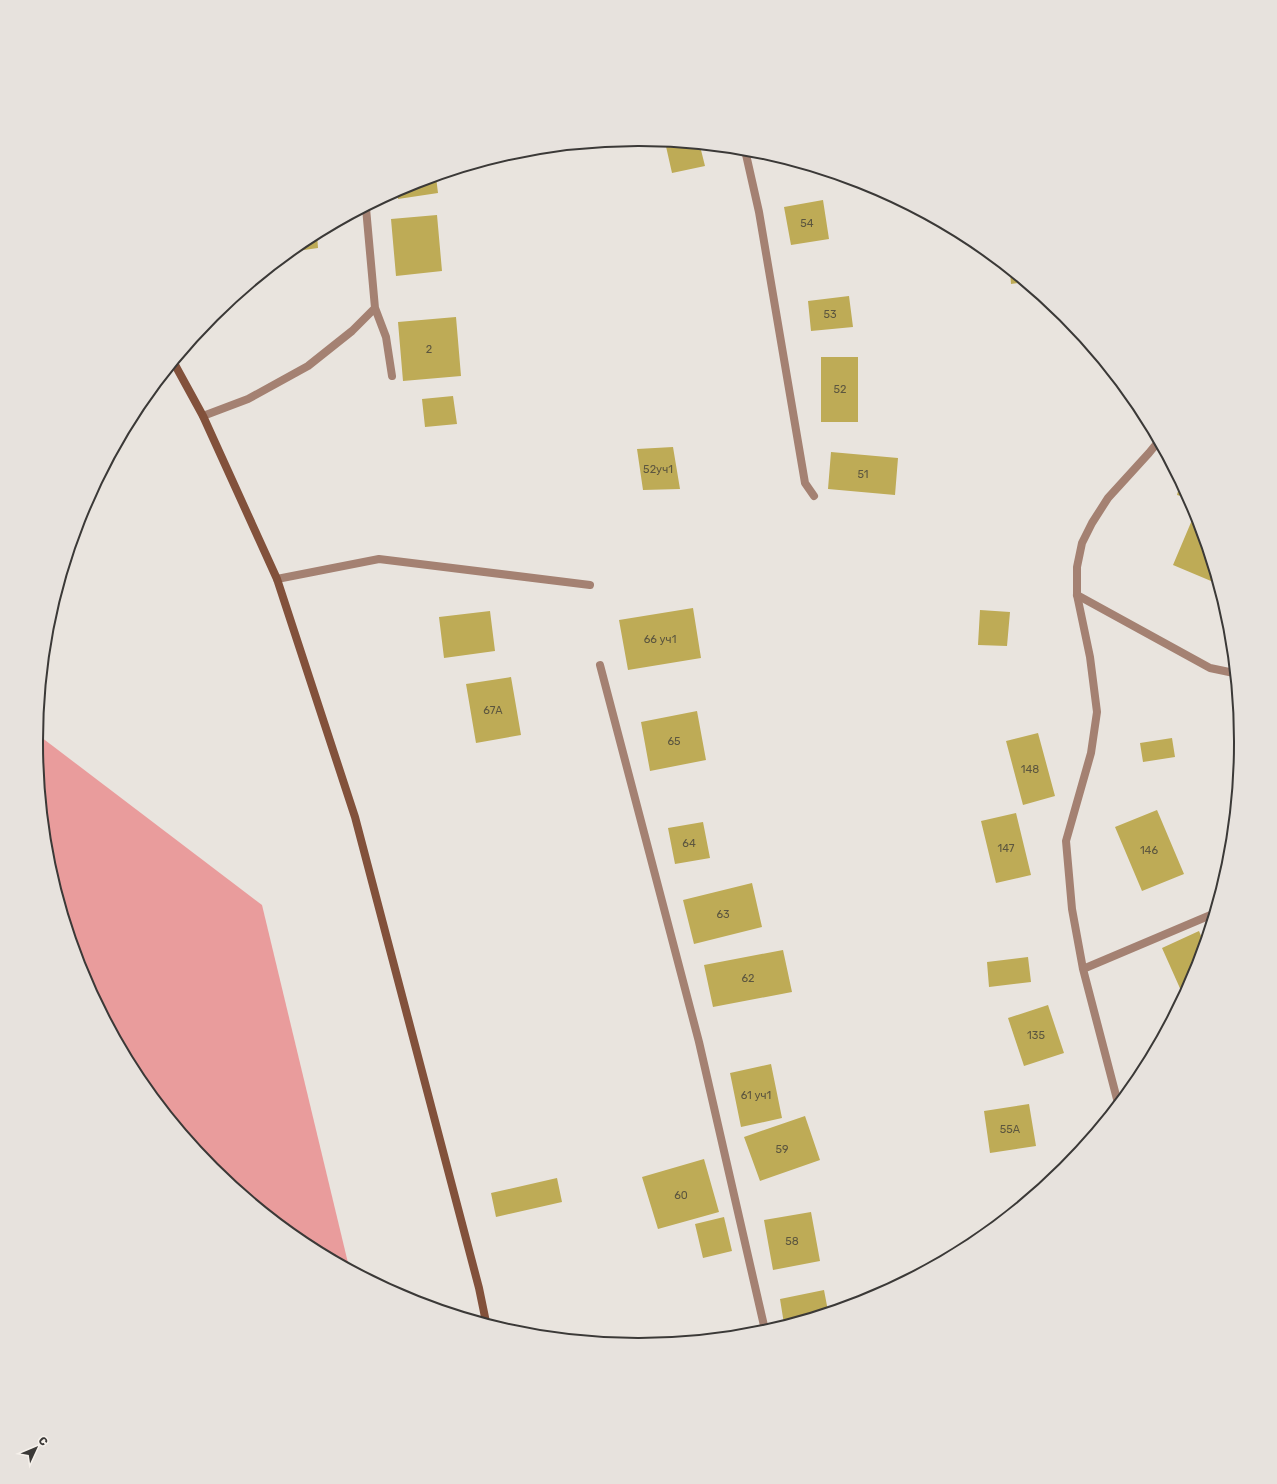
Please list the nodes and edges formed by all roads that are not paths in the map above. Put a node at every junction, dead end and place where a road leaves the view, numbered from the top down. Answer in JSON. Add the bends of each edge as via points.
{"nodes":[{"id":1,"x":746,"y":157,"type":"edge"},
{"id":2,"x":366,"y":213,"type":"edge"},
{"id":3,"x":375,"y":308,"type":"junction"},
{"id":4,"x":176,"y":367,"type":"edge"},
{"id":5,"x":392,"y":376,"type":"dead end"},
{"id":6,"x":203,"y":416,"type":"junction"},
{"id":7,"x":1155,"y":446,"type":"edge"},
{"id":8,"x":814,"y":496,"type":"dead end"},
{"id":9,"x":277,"y":579,"type":"junction"},
{"id":10,"x":590,"y":585,"type":"dead end"},
{"id":11,"x":1077,"y":595,"type":"junction"},
{"id":12,"x":600,"y":665,"type":"dead end"},
{"id":13,"x":1230,"y":672,"type":"edge"},
{"id":14,"x":1207,"y":916,"type":"edge"},
{"id":15,"x":1083,"y":969,"type":"junction"},
{"id":16,"x":1117,"y":1097,"type":"edge"},
{"id":17,"x":485,"y":1317,"type":"edge"},
{"id":18,"x":764,"y":1324,"type":"edge"}],
"edges":[{"from":1,"to":8,"type":"street","via":[[805,483]]},
{"from":2,"to":3,"type":"street"},
{"from":3,"to":5,"type":"street","via":[[386,337]]},
{"from":3,"to":6,"type":"street","via":[[352,331],[308,366],[248,399]]},
{"from":4,"to":6,"type":"street"},
{"from":6,"to":9,"type":"street"},
{"from":7,"to":11,"type":"street","via":[[1108,498],[1092,523],[1082,543],[1077,567]]},
{"from":9,"to":10,"type":"street","via":[[379,559]]},
{"from":9,"to":17,"type":"street","via":[[355,817]]},
{"from":11,"to":13,"type":"street","via":[[1210,668]]},
{"from":11,"to":15,"type":"street","via":[[1090,658],[1097,712],[1091,753],[1066,841],[1072,909]]},
{"from":12,"to":18,"type":"street","via":[[699,1042]]},
{"from":14,"to":15,"type":"street"},
{"from":15,"to":16,"type":"street"}]}
